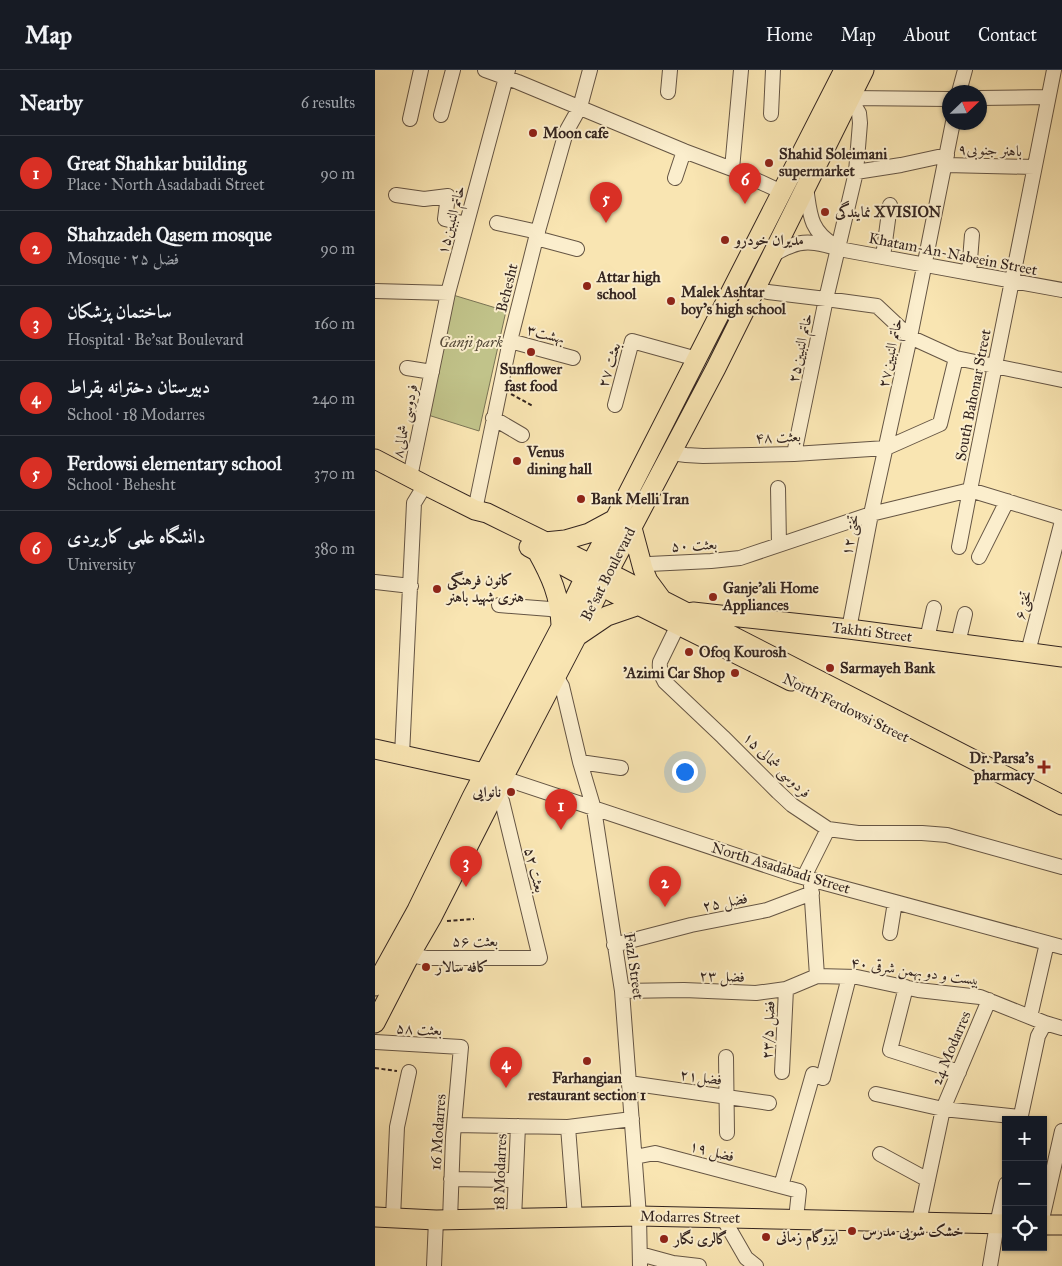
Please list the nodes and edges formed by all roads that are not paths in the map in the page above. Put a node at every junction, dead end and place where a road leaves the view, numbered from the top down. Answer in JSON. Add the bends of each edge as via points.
{"nodes":[{"id":1,"x":421,"y":70,"type":"edge"},
{"id":2,"x":453,"y":70,"type":"edge"},
{"id":3,"x":485,"y":70,"type":"edge"},
{"id":4,"x":590,"y":70,"type":"edge"},
{"id":5,"x":670,"y":70,"type":"edge"},
{"id":6,"x":741,"y":70,"type":"edge"},
{"id":7,"x":773,"y":70,"type":"edge"},
{"id":8,"x":844,"y":70,"type":"edge"},
{"id":9,"x":864,"y":70,"type":"edge"},
{"id":10,"x":965,"y":70,"type":"edge"},
{"id":11,"x":1054,"y":70,"type":"edge"},
{"id":12,"x":507,"y":74,"type":"edge"},
{"id":13,"x":961,"y":85,"type":"edge"},
{"id":14,"x":667,"y":92,"type":"dead end"},
{"id":15,"x":1048,"y":97,"type":"junction"},
{"id":16,"x":850,"y":98,"type":"junction"},
{"id":17,"x":942,"y":98,"type":"edge"},
{"id":18,"x":987,"y":98,"type":"edge"},
{"id":19,"x":580,"y":107,"type":"junction"},
{"id":20,"x":441,"y":114,"type":"dead end"},
{"id":21,"x":771,"y":114,"type":"dead end"},
{"id":22,"x":410,"y":119,"type":"dead end"},
{"id":23,"x":952,"y":130,"type":"edge"},
{"id":24,"x":684,"y":151,"type":"junction"},
{"id":25,"x":946,"y":160,"type":"junction"},
{"id":26,"x":1034,"y":167,"type":"junction"},
{"id":27,"x":732,"y":169,"type":"junction"},
{"id":28,"x":856,"y":172,"type":"junction"},
{"id":29,"x":675,"y":178,"type":"dead end"},
{"id":30,"x":805,"y":187,"type":"junction"},
{"id":31,"x":782,"y":192,"type":"junction"},
{"id":32,"x":396,"y":195,"type":"dead end"},
{"id":33,"x":890,"y":205,"type":"dead end"},
{"id":34,"x":497,"y":223,"type":"dead end"},
{"id":35,"x":466,"y":224,"type":"junction"},
{"id":36,"x":537,"y":235,"type":"junction"},
{"id":37,"x":972,"y":235,"type":"dead end"},
{"id":38,"x":839,"y":248,"type":"junction"},
{"id":39,"x":577,"y":249,"type":"dead end"},
{"id":40,"x":773,"y":256,"type":"junction"},
{"id":41,"x":883,"y":257,"type":"junction"},
{"id":42,"x":924,"y":264,"type":"junction"},
{"id":43,"x":969,"y":273,"type":"junction"},
{"id":44,"x":1012,"y":281,"type":"junction"},
{"id":45,"x":756,"y":289,"type":"junction"},
{"id":46,"x":1062,"y":290,"type":"edge"},
{"id":47,"x":375,"y":291,"type":"edge"},
{"id":48,"x":448,"y":293,"type":"junction"},
{"id":49,"x":826,"y":299,"type":"junction"},
{"id":50,"x":910,"y":337,"type":"junction"},
{"id":51,"x":510,"y":341,"type":"junction"},
{"id":52,"x":573,"y":358,"type":"dead end"},
{"id":53,"x":956,"y":358,"type":"junction"},
{"id":54,"x":697,"y":359,"type":"junction"},
{"id":55,"x":996,"y":366,"type":"junction"},
{"id":56,"x":407,"y":368,"type":"dead end"},
{"id":57,"x":716,"y":368,"type":"junction"},
{"id":58,"x":432,"y":372,"type":"junction"},
{"id":59,"x":1062,"y":380,"type":"edge"},
{"id":60,"x":615,"y":405,"type":"dead end"},
{"id":61,"x":493,"y":418,"type":"junction"},
{"id":62,"x":522,"y":436,"type":"dead end"},
{"id":63,"x":886,"y":448,"type":"junction"},
{"id":64,"x":671,"y":453,"type":"junction"},
{"id":65,"x":795,"y":454,"type":"junction"},
{"id":66,"x":375,"y":459,"type":"edge"},
{"id":67,"x":417,"y":481,"type":"junction"},
{"id":68,"x":778,"y":488,"type":"dead end"},
{"id":69,"x":970,"y":490,"type":"junction"},
{"id":70,"x":1007,"y":501,"type":"junction"},
{"id":71,"x":475,"y":510,"type":"junction"},
{"id":72,"x":871,"y":514,"type":"junction"},
{"id":73,"x":1062,"y":519,"type":"edge"},
{"id":74,"x":624,"y":523,"type":"junction"},
{"id":75,"x":779,"y":544,"type":"junction"},
{"id":76,"x":541,"y":546,"type":"junction"},
{"id":77,"x":959,"y":547,"type":"dead end"},
{"id":78,"x":979,"y":557,"type":"dead end"},
{"id":79,"x":649,"y":564,"type":"dead end"},
{"id":80,"x":587,"y":570,"type":"junction"},
{"id":81,"x":605,"y":580,"type":"junction"},
{"id":82,"x":375,"y":582,"type":"edge"},
{"id":83,"x":411,"y":586,"type":"junction"},
{"id":84,"x":662,"y":601,"type":"junction"},
{"id":85,"x":499,"y":605,"type":"dead end"},
{"id":86,"x":639,"y":605,"type":"junction"},
{"id":87,"x":934,"y":608,"type":"dead end"},
{"id":88,"x":965,"y":614,"type":"dead end"},
{"id":89,"x":679,"y":618,"type":"junction"},
{"id":90,"x":567,"y":625,"type":"junction"},
{"id":91,"x":849,"y":629,"type":"junction"},
{"id":92,"x":927,"y":639,"type":"junction"},
{"id":93,"x":959,"y":643,"type":"junction"},
{"id":94,"x":1028,"y":652,"type":"junction"},
{"id":95,"x":1062,"y":656,"type":"edge"},
{"id":96,"x":553,"y":669,"type":"junction"},
{"id":97,"x":375,"y":749,"type":"edge"},
{"id":98,"x":402,"y":755,"type":"junction"},
{"id":99,"x":580,"y":762,"type":"junction"},
{"id":100,"x":621,"y":768,"type":"dead end"},
{"id":101,"x":484,"y":773,"type":"junction"},
{"id":102,"x":499,"y":785,"type":"junction"},
{"id":103,"x":1062,"y":805,"type":"edge"},
{"id":104,"x":594,"y":809,"type":"junction"},
{"id":105,"x":1062,"y":816,"type":"edge"},
{"id":106,"x":828,"y":830,"type":"junction"},
{"id":107,"x":1062,"y":867,"type":"edge"},
{"id":108,"x":807,"y":878,"type":"junction"},
{"id":109,"x":811,"y":893,"type":"junction"},
{"id":110,"x":895,"y":902,"type":"junction"},
{"id":111,"x":425,"y":913,"type":"junction"},
{"id":112,"x":889,"y":933,"type":"dead end"},
{"id":113,"x":1047,"y":943,"type":"junction"},
{"id":114,"x":614,"y":945,"type":"junction"},
{"id":115,"x":1062,"y":947,"type":"edge"},
{"id":116,"x":410,"y":955,"type":"junction"},
{"id":117,"x":540,"y":958,"type":"joint"},
{"id":118,"x":381,"y":960,"type":"edge"},
{"id":119,"x":817,"y":976,"type":"junction"},
{"id":120,"x":849,"y":977,"type":"junction"},
{"id":121,"x":375,"y":986,"type":"edge"},
{"id":122,"x":906,"y":987,"type":"junction"},
{"id":123,"x":786,"y":989,"type":"junction"},
{"id":124,"x":622,"y":991,"type":"junction"},
{"id":125,"x":989,"y":1000,"type":"junction"},
{"id":126,"x":1030,"y":1017,"type":"junction"},
{"id":127,"x":375,"y":1023,"type":"edge"},
{"id":128,"x":1045,"y":1023,"type":"junction"},
{"id":129,"x":1062,"y":1028,"type":"edge"},
{"id":130,"x":375,"y":1042,"type":"edge"},
{"id":131,"x":461,"y":1047,"type":"joint"},
{"id":132,"x":726,"y":1057,"type":"dead end"},
{"id":133,"x":409,"y":1072,"type":"road end"},
{"id":134,"x":782,"y":1072,"type":"dead end"},
{"id":135,"x":959,"y":1072,"type":"junction"},
{"id":136,"x":629,"y":1083,"type":"junction"},
{"id":137,"x":876,"y":1094,"type":"dead end"},
{"id":138,"x":727,"y":1098,"type":"junction"},
{"id":139,"x":769,"y":1103,"type":"dead end"},
{"id":140,"x":943,"y":1109,"type":"junction"},
{"id":141,"x":1003,"y":1116,"type":"edge"},
{"id":142,"x":1020,"y":1116,"type":"edge"},
{"id":143,"x":632,"y":1119,"type":"junction"},
{"id":144,"x":454,"y":1124,"type":"junction"},
{"id":145,"x":518,"y":1126,"type":"junction"},
{"id":146,"x":568,"y":1127,"type":"junction"},
{"id":147,"x":1062,"y":1131,"type":"edge"},
{"id":148,"x":727,"y":1133,"type":"dead end"},
{"id":149,"x":880,"y":1154,"type":"dead end"},
{"id":150,"x":635,"y":1157,"type":"junction"},
{"id":151,"x":451,"y":1179,"type":"junction"},
{"id":152,"x":515,"y":1180,"type":"junction"},
{"id":153,"x":928,"y":1180,"type":"junction"},
{"id":154,"x":781,"y":1186,"type":"junction"},
{"id":155,"x":1003,"y":1206,"type":"edge"},
{"id":156,"x":1045,"y":1206,"type":"edge"},
{"id":157,"x":639,"y":1216,"type":"junction"},
{"id":158,"x":384,"y":1217,"type":"edge"},
{"id":159,"x":575,"y":1217,"type":"junction"},
{"id":160,"x":514,"y":1218,"type":"junction"},
{"id":161,"x":723,"y":1218,"type":"junction"},
{"id":162,"x":443,"y":1220,"type":"junction"},
{"id":163,"x":796,"y":1220,"type":"junction"},
{"id":164,"x":919,"y":1222,"type":"junction"},
{"id":165,"x":1001,"y":1224,"type":"edge"},
{"id":166,"x":1047,"y":1225,"type":"edge"},
{"id":167,"x":1062,"y":1225,"type":"edge"},
{"id":168,"x":640,"y":1260,"type":"edge"},
{"id":169,"x":434,"y":1266,"type":"edge"},
{"id":170,"x":648,"y":1266,"type":"edge"},
{"id":171,"x":699,"y":1266,"type":"edge"},
{"id":172,"x":756,"y":1266,"type":"edge"},
{"id":173,"x":990,"y":1266,"type":"edge"}],
"edges":[{"from":1,"to":22,"type":"street"},
{"from":2,"to":20,"type":"street"},
{"from":3,"to":12,"type":"street"},
{"from":4,"to":19,"type":"street","name":"Behesht"},
{"from":5,"to":14,"type":"street"},
{"from":6,"to":27,"type":"street"},
{"from":7,"to":21,"type":"street"},
{"from":8,"to":31,"type":"main road","name":"Be'sat Boulevard"},
{"from":9,"to":16,"type":"main road","name":"Be'sat Boulevard"},
{"from":10,"to":13,"type":"street"},
{"from":11,"to":15,"type":"street","name":"South Bahonar Street"},
{"from":12,"to":19,"type":"street"},
{"from":12,"to":35,"type":"street","name":"خاتم النببین۱۵"},
{"from":15,"to":18,"type":"street"},
{"from":15,"to":26,"type":"street","name":"South Bahonar Street"},
{"from":16,"to":17,"type":"street"},
{"from":16,"to":28,"type":"street","name":"خاتم النبیین۲۵","via":[[859,112],[860,123]]},
{"from":16,"to":30,"type":"main road","name":"Be'sat Boulevard"},
{"from":19,"to":24,"type":"street"},
{"from":19,"to":36,"type":"street","name":"Behesht","via":[[566,132]]},
{"from":23,"to":25,"type":"street","name":"خاتم النبیین۲۷"},
{"from":24,"to":27,"type":"street"},
{"from":24,"to":29,"type":"street"},
{"from":25,"to":26,"type":"street","name":"باهنر جنوبی۹"},
{"from":25,"to":28,"type":"street","name":"باهنر جنوبی۹"},
{"from":25,"to":42,"type":"street","name":"خاتم النبیین۲۷"},
{"from":26,"to":44,"type":"street","name":"South Bahonar Street"},
{"from":27,"to":31,"type":"street"},
{"from":28,"to":38,"type":"street","name":"خاتم النبیین۲۵"},
{"from":30,"to":38,"type":"street","via":[[816,230]]},
{"from":30,"to":40,"type":"main road","name":"Be'sat Boulevard"},
{"from":31,"to":54,"type":"main road","name":"Be'sat Boulevard"},
{"from":32,"to":35,"type":"street","via":[[424,199],[448,196],[445,219]]},
{"from":33,"to":41,"type":"street"},
{"from":34,"to":36,"type":"street"},
{"from":35,"to":48,"type":"street","name":"خاتم النببین۱۵"},
{"from":36,"to":39,"type":"street"},
{"from":36,"to":51,"type":"street","name":"Behesht"},
{"from":37,"to":43,"type":"street"},
{"from":38,"to":40,"type":"street","name":"Khatam-An-Nabeein Street","via":[[800,243]]},
{"from":38,"to":41,"type":"street","name":"Khatam-An-Nabeein Street"},
{"from":38,"to":49,"type":"street","name":"خاتم النبیین۲۵"},
{"from":40,"to":45,"type":"main road","name":"Be'sat Boulevard"},
{"from":41,"to":42,"type":"street","name":"Khatam-An-Nabeein Street"},
{"from":42,"to":43,"type":"street","name":"Khatam-An-Nabeein Street"},
{"from":42,"to":50,"type":"street","name":"خاتم النبیین۲۷"},
{"from":43,"to":44,"type":"street","name":"Khatam-An-Nabeein Street"},
{"from":44,"to":46,"type":"street","name":"Khatam-An-Nabeein Street"},
{"from":44,"to":55,"type":"street","name":"South Bahonar Street"},
{"from":45,"to":49,"type":"street"},
{"from":45,"to":57,"type":"main road","name":"Be'sat Boulevard"},
{"from":47,"to":48,"type":"street"},
{"from":48,"to":58,"type":"street","name":"خاتم النببین۱۵"},
{"from":49,"to":50,"type":"street","via":[[877,306]]},
{"from":49,"to":65,"type":"street","name":"خاتم النبیین۲۵"},
{"from":50,"to":53,"type":"street"},
{"from":50,"to":63,"type":"street","name":"خاتم النبیین۲۷"},
{"from":51,"to":52,"type":"street","name":"بهشت۳"},
{"from":51,"to":61,"type":"street","name":"Behesht"},
{"from":53,"to":55,"type":"street"},
{"from":53,"to":63,"type":"street","via":[[940,424]]},
{"from":54,"to":57,"type":"main road"},
{"from":54,"to":60,"type":"street","name":"بعثت ۲۷","via":[[632,341]]},
{"from":54,"to":74,"type":"main road","name":"Be'sat Boulevard"},
{"from":55,"to":59,"type":"street"},
{"from":55,"to":69,"type":"street","name":"South Bahonar Street"},
{"from":56,"to":58,"type":"street"},
{"from":57,"to":64,"type":"main road","name":"Be'sat Boulevard"},
{"from":58,"to":67,"type":"street","name":"فردوسی شمالی۸"},
{"from":61,"to":62,"type":"street"},
{"from":61,"to":71,"type":"street","name":"Behesht"},
{"from":63,"to":65,"type":"street","name":"بعثت ۴۸"},
{"from":63,"to":72,"type":"street","name":"تختی ۱۲"},
{"from":64,"to":65,"type":"street","name":"بعثت ۴۸","via":[[703,456]]},
{"from":64,"to":74,"type":"main road","name":"Be'sat Boulevard"},
{"from":66,"to":67,"type":"main road"},
{"from":67,"to":71,"type":"main road"},
{"from":67,"to":83,"type":"street","name":"فردوسی شمالی۸"},
{"from":68,"to":75,"type":"street"},
{"from":69,"to":70,"type":"street"},
{"from":69,"to":72,"type":"street"},
{"from":69,"to":77,"type":"street","name":"South Bahonar Street"},
{"from":70,"to":73,"type":"street"},
{"from":70,"to":78,"type":"street"},
{"from":71,"to":76,"type":"main road","via":[[483,520]]},
{"from":72,"to":75,"type":"street"},
{"from":72,"to":91,"type":"street","name":"تختی ۱۲"},
{"from":73,"to":94,"type":"street","name":"تختی۶"},
{"from":74,"to":76,"type":"main road"},
{"from":74,"to":80,"type":"main road","name":"Be'sat Boulevard"},
{"from":74,"to":81,"type":"main road","name":"Be'sat Boulevard"},
{"from":74,"to":84,"type":"main road","via":[[643,569]]},
{"from":75,"to":79,"type":"street","name":"بعثت ۵۰","via":[[740,558]]},
{"from":76,"to":80,"type":"main road"},
{"from":76,"to":90,"type":"main road"},
{"from":80,"to":81,"type":"main road"},
{"from":80,"to":90,"type":"main road","name":"Be'sat Boulevard"},
{"from":81,"to":84,"type":"main road","name":"North Ferdowsi Street"},
{"from":81,"to":86,"type":"main road","name":"North Ferdowsi Street"},
{"from":81,"to":90,"type":"main road","name":"Be'sat Boulevard"},
{"from":82,"to":83,"type":"street"},
{"from":83,"to":98,"type":"street","name":"فردوسی شمالی۸"},
{"from":84,"to":89,"type":"main road","name":"North Ferdowsi Street"},
{"from":85,"to":90,"type":"street","via":[[550,609]]},
{"from":86,"to":89,"type":"main road","name":"North Ferdowsi Street"},
{"from":86,"to":90,"type":"main road"},
{"from":87,"to":92,"type":"street"},
{"from":88,"to":93,"type":"street"},
{"from":89,"to":91,"type":"main road","name":"Takhti Street"},
{"from":89,"to":103,"type":"main road","name":"North Ferdowsi Street"},
{"from":89,"to":105,"type":"main road","name":"North Ferdowsi Street"},
{"from":89,"to":106,"type":"street","name":"فردوسی شمالی ۱۵","via":[[660,662],[660,674],[665,682],[783,796]]},
{"from":90,"to":96,"type":"main road","name":"Be'sat Boulevard"},
{"from":91,"to":92,"type":"main road","name":"Takhti Street"},
{"from":92,"to":93,"type":"main road","name":"Takhti Street"},
{"from":93,"to":94,"type":"main road","name":"Takhti Street"},
{"from":94,"to":95,"type":"main road","name":"Takhti Street"},
{"from":96,"to":99,"type":"street","name":"Fazl Street","via":[[562,686]]},
{"from":96,"to":101,"type":"main road","name":"Be'sat Boulevard"},
{"from":96,"to":102,"type":"main road","name":"Be'sat Boulevard"},
{"from":97,"to":98,"type":"main road"},
{"from":98,"to":101,"type":"main road"},
{"from":99,"to":100,"type":"street"},
{"from":99,"to":104,"type":"street","name":"Fazl Street"},
{"from":101,"to":111,"type":"main road","name":"Be'sat Boulevard"},
{"from":102,"to":104,"type":"street","name":"North Asadabadi Street"},
{"from":102,"to":111,"type":"main road","name":"Be'sat Boulevard"},
{"from":102,"to":117,"type":"street","name":"بعثت ۵۲"},
{"from":104,"to":108,"type":"street","name":"North Asadabadi Street"},
{"from":104,"to":114,"type":"street","name":"Fazl Street"},
{"from":106,"to":107,"type":"street","name":"فردوسی شمالی ۱۵","via":[[941,834]]},
{"from":106,"to":108,"type":"street"},
{"from":108,"to":109,"type":"street"},
{"from":108,"to":110,"type":"street","name":"North Asadabadi Street","via":[[844,894]]},
{"from":109,"to":114,"type":"street","name":"فضل ۲۵","via":[[767,910]]},
{"from":109,"to":119,"type":"street"},
{"from":110,"to":112,"type":"street"},
{"from":110,"to":113,"type":"street","name":"North Asadabadi Street"},
{"from":111,"to":116,"type":"main road","name":"Be'sat Boulevard"},
{"from":111,"to":118,"type":"main road","name":"Be'sat Boulevard"},
{"from":113,"to":115,"type":"street","name":"North Asadabadi Street"},
{"from":113,"to":126,"type":"street"},
{"from":114,"to":124,"type":"street","name":"Fazl Street"},
{"from":116,"to":117,"type":"street","name":"بعثت ۵۶","via":[[426,958]]},
{"from":116,"to":127,"type":"main road","name":"Be'sat Boulevard"},
{"from":118,"to":121,"type":"main road","name":"Be'sat Boulevard"},
{"from":119,"to":120,"type":"street","name":"بیست و دو بهمن شرقی ۴۰"},
{"from":119,"to":123,"type":"street","name":"فضل ۲۳"},
{"from":120,"to":122,"type":"street","name":"بیست و دو بهمن شرقی ۴۰"},
{"from":120,"to":154,"type":"street","via":[[823,1078],[813,1074]]},
{"from":122,"to":125,"type":"street","name":"بیست و دو بهمن شرقی ۴۰"},
{"from":122,"to":135,"type":"street","via":[[891,1050]]},
{"from":123,"to":124,"type":"street","name":"فضل ۲۳","via":[[756,994]]},
{"from":123,"to":134,"type":"street","name":"فضل ۲۳/۵"},
{"from":124,"to":136,"type":"street","name":"Fazl Street"},
{"from":125,"to":126,"type":"street","name":"بیست و دو بهمن شرقی ۴۰"},
{"from":125,"to":135,"type":"street","name":"24 Modarres"},
{"from":126,"to":128,"type":"street","name":"بیست و دو بهمن شرقی ۴۰"},
{"from":128,"to":129,"type":"street","name":"بیست و دو بهمن شرقی ۴۰"},
{"from":128,"to":142,"type":"street","via":[[1038,1036]]},
{"from":130,"to":131,"type":"street","name":"بعثت ۵۸"},
{"from":131,"to":144,"type":"street","name":"16 Modarres"},
{"from":132,"to":138,"type":"street"},
{"from":133,"to":158,"type":"street"},
{"from":135,"to":140,"type":"street","name":"24 Modarres"},
{"from":136,"to":138,"type":"street","name":"فضل۲۱"},
{"from":136,"to":143,"type":"street","name":"Fazl Street"},
{"from":137,"to":140,"type":"street","name":"24 Modarres"},
{"from":138,"to":139,"type":"street","name":"فضل۲۱"},
{"from":138,"to":148,"type":"street"},
{"from":140,"to":141,"type":"street"},
{"from":140,"to":153,"type":"street","name":"24 Modarres"},
{"from":143,"to":146,"type":"street"},
{"from":143,"to":150,"type":"street","name":"Fazl Street"},
{"from":144,"to":145,"type":"street"},
{"from":144,"to":151,"type":"street","name":"16 Modarres"},
{"from":145,"to":146,"type":"street"},
{"from":145,"to":152,"type":"street","name":"18 Modarres"},
{"from":146,"to":159,"type":"street"},
{"from":147,"to":156,"type":"street"},
{"from":149,"to":153,"type":"street"},
{"from":150,"to":154,"type":"street","name":"فضل ۱۹","via":[[655,1153]]},
{"from":150,"to":157,"type":"street","name":"Fazl Street"},
{"from":151,"to":152,"type":"street"},
{"from":151,"to":162,"type":"street","name":"16 Modarres"},
{"from":152,"to":160,"type":"street","name":"18 Modarres"},
{"from":153,"to":164,"type":"street","name":"24 Modarres"},
{"from":154,"to":163,"type":"street","name":"فضل ۱۹","via":[[799,1191]]},
{"from":155,"to":165,"type":"street"},
{"from":157,"to":159,"type":"main road","name":"Modarres Street"},
{"from":157,"to":161,"type":"main road","name":"Modarres Street"},
{"from":157,"to":168,"type":"street","name":"Fazl Street"},
{"from":158,"to":162,"type":"main road","name":"Modarres Street"},
{"from":159,"to":160,"type":"main road","name":"Modarres Street"},
{"from":160,"to":162,"type":"main road","name":"Modarres Street"},
{"from":161,"to":163,"type":"main road","name":"Modarres Street"},
{"from":161,"to":172,"type":"street","via":[[746,1258]]},
{"from":162,"to":169,"type":"street","name":"16 Modarres"},
{"from":163,"to":164,"type":"main road","name":"Modarres Street"},
{"from":164,"to":165,"type":"main road","name":"Modarres Street"},
{"from":165,"to":173,"type":"street"},
{"from":166,"to":167,"type":"main road"},
{"from":168,"to":170,"type":"street"},
{"from":168,"to":171,"type":"street"}]}
